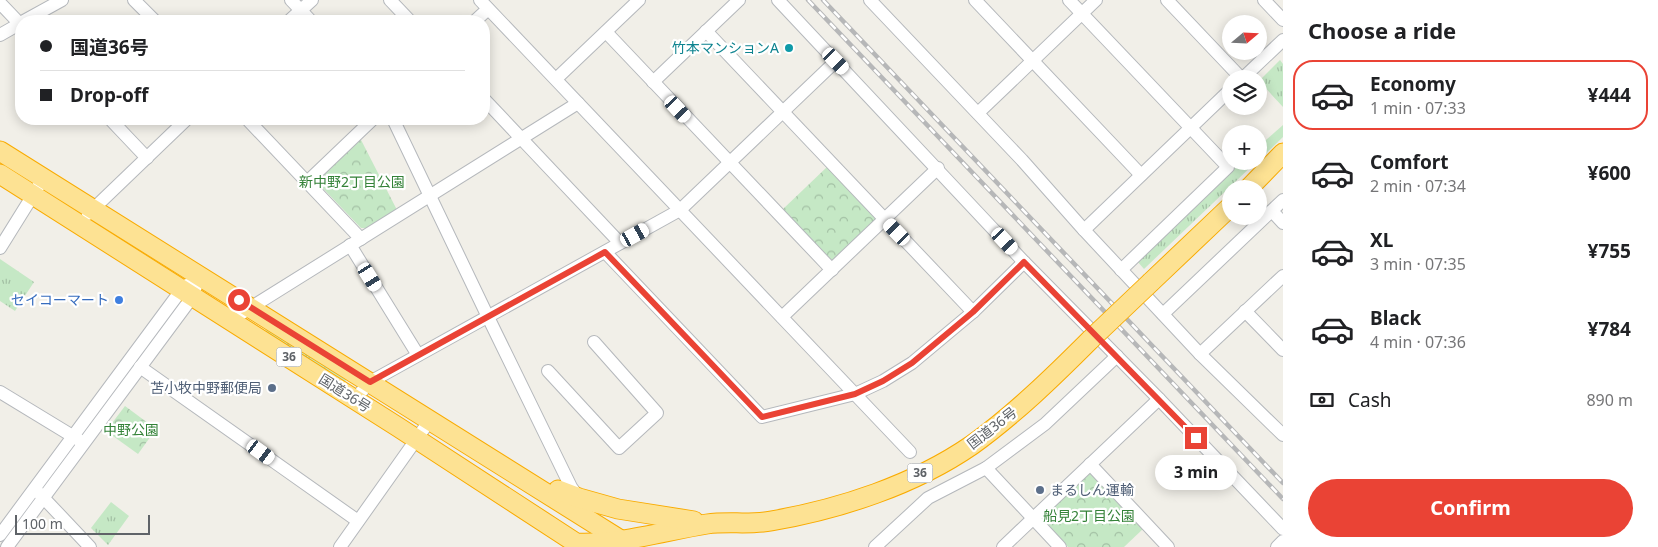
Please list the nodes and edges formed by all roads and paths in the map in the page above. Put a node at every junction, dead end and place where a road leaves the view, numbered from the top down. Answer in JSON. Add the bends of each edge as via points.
{"nodes":[{"id":1,"x":62,"y":0,"type":"edge"},
{"id":2,"x":134,"y":0,"type":"edge"},
{"id":3,"x":291,"y":0,"type":"edge"},
{"id":4,"x":312,"y":0,"type":"edge"},
{"id":5,"x":390,"y":0,"type":"edge"},
{"id":6,"x":639,"y":0,"type":"edge"},
{"id":7,"x":739,"y":0,"type":"edge"},
{"id":8,"x":778,"y":0,"type":"edge"},
{"id":9,"x":870,"y":0,"type":"edge"},
{"id":10,"x":975,"y":0,"type":"edge"},
{"id":11,"x":1069,"y":0,"type":"edge"},
{"id":12,"x":1096,"y":0,"type":"edge"},
{"id":13,"x":1167,"y":0,"type":"edge"},
{"id":14,"x":1264,"y":0,"type":"edge"},
{"id":15,"x":0,"y":3,"type":"edge"},
{"id":16,"x":484,"y":4,"type":"edge"},
{"id":17,"x":301,"y":10,"type":"junction"},
{"id":18,"x":1082,"y":14,"type":"junction"},
{"id":19,"x":35,"y":15,"type":"edge"},
{"id":20,"x":148,"y":15,"type":"edge"},
{"id":21,"x":296,"y":15,"type":"edge"},
{"id":22,"x":306,"y":15,"type":"edge"},
{"id":23,"x":404,"y":15,"type":"edge"},
{"id":24,"x":15,"y":17,"type":"edge"},
{"id":25,"x":1283,"y":20,"type":"edge"},
{"id":26,"x":15,"y":26,"type":"edge"},
{"id":27,"x":706,"y":31,"type":"junction"},
{"id":28,"x":606,"y":32,"type":"junction"},
{"id":29,"x":0,"y":35,"type":"edge"},
{"id":30,"x":1283,"y":40,"type":"edge"},
{"id":31,"x":836,"y":61,"type":"junction"},
{"id":32,"x":1032,"y":61,"type":"junction"},
{"id":33,"x":1233,"y":70,"type":"edge"},
{"id":34,"x":1251,"y":70,"type":"edge"},
{"id":35,"x":556,"y":79,"type":"junction"},
{"id":36,"x":653,"y":82,"type":"junction"},
{"id":37,"x":1222,"y":98,"type":"edge"},
{"id":38,"x":578,"y":103,"type":"junction"},
{"id":39,"x":490,"y":105,"type":"edge"},
{"id":40,"x":783,"y":112,"type":"junction"},
{"id":41,"x":978,"y":113,"type":"junction"},
{"id":42,"x":116,"y":125,"type":"edge"},
{"id":43,"x":181,"y":125,"type":"edge"},
{"id":44,"x":253,"y":125,"type":"edge"},
{"id":45,"x":367,"y":125,"type":"edge"},
{"id":46,"x":396,"y":125,"type":"edge"},
{"id":47,"x":1190,"y":128,"type":"junction"},
{"id":48,"x":521,"y":138,"type":"junction"},
{"id":49,"x":0,"y":151,"type":"edge"},
{"id":50,"x":1283,"y":153,"type":"edge"},
{"id":51,"x":147,"y":158,"type":"junction"},
{"id":52,"x":730,"y":162,"type":"junction"},
{"id":53,"x":938,"y":168,"type":"junction"},
{"id":54,"x":1283,"y":169,"type":"edge"},
{"id":55,"x":0,"y":174,"type":"edge"},
{"id":56,"x":1141,"y":175,"type":"junction"},
{"id":57,"x":43,"y":178,"type":"junction"},
{"id":58,"x":1257,"y":180,"type":"edge"},
{"id":59,"x":307,"y":182,"type":"junction"},
{"id":60,"x":1267,"y":182,"type":"edge"},
{"id":61,"x":33,"y":195,"type":"junction"},
{"id":62,"x":430,"y":195,"type":"junction"},
{"id":63,"x":1283,"y":200,"type":"edge"},
{"id":64,"x":92,"y":210,"type":"junction"},
{"id":65,"x":680,"y":210,"type":"junction"},
{"id":66,"x":1272,"y":211,"type":"junction"},
{"id":67,"x":1222,"y":215,"type":"edge"},
{"id":68,"x":1222,"y":217,"type":"edge"},
{"id":69,"x":884,"y":219,"type":"junction"},
{"id":70,"x":1215,"y":222,"type":"junction"},
{"id":71,"x":1283,"y":223,"type":"edge"},
{"id":72,"x":78,"y":224,"type":"junction"},
{"id":73,"x":1084,"y":230,"type":"junction"},
{"id":74,"x":356,"y":242,"type":"junction"},
{"id":75,"x":620,"y":243,"type":"junction"},
{"id":76,"x":0,"y":248,"type":"edge"},
{"id":77,"x":605,"y":252,"type":"junction"},
{"id":78,"x":1024,"y":262,"type":"junction"},
{"id":79,"x":832,"y":270,"type":"junction"},
{"id":80,"x":1121,"y":270,"type":"junction"},
{"id":81,"x":199,"y":276,"type":"junction"},
{"id":82,"x":1283,"y":276,"type":"edge"},
{"id":83,"x":187,"y":293,"type":"junction"},
{"id":84,"x":251,"y":307,"type":"junction"},
{"id":85,"x":1245,"y":311,"type":"junction"},
{"id":86,"x":973,"y":312,"type":"junction"},
{"id":87,"x":1163,"y":314,"type":"junction"},
{"id":88,"x":488,"y":317,"type":"junction"},
{"id":89,"x":782,"y":317,"type":"junction"},
{"id":90,"x":231,"y":320,"type":"junction"},
{"id":91,"x":594,"y":342,"type":"dead end"},
{"id":92,"x":1283,"y":350,"type":"edge"},
{"id":93,"x":1200,"y":354,"type":"junction"},
{"id":94,"x":418,"y":355,"type":"junction"},
{"id":95,"x":1117,"y":356,"type":"junction"},
{"id":96,"x":140,"y":367,"type":"junction"},
{"id":97,"x":548,"y":371,"type":"dead end"},
{"id":98,"x":370,"y":382,"type":"junction"},
{"id":99,"x":0,"y":392,"type":"edge"},
{"id":100,"x":855,"y":394,"type":"junction"},
{"id":101,"x":355,"y":399,"type":"junction"},
{"id":102,"x":1159,"y":399,"type":"junction"},
{"id":103,"x":430,"y":420,"type":"junction"},
{"id":104,"x":1283,"y":435,"type":"edge"},
{"id":105,"x":416,"y":439,"type":"junction"},
{"id":106,"x":78,"y":440,"type":"junction"},
{"id":107,"x":910,"y":452,"type":"dead end"},
{"id":108,"x":1090,"y":464,"type":"junction"},
{"id":109,"x":986,"y":468,"type":"junction"},
{"id":110,"x":513,"y":471,"type":"junction"},
{"id":111,"x":38,"y":492,"type":"junction"},
{"id":112,"x":579,"y":498,"type":"junction"},
{"id":113,"x":651,"y":514,"type":"junction"},
{"id":114,"x":1033,"y":518,"type":"junction"},
{"id":115,"x":358,"y":521,"type":"junction"},
{"id":116,"x":710,"y":524,"type":"junction"},
{"id":117,"x":676,"y":529,"type":"junction"},
{"id":118,"x":1283,"y":530,"type":"edge"},
{"id":119,"x":0,"y":535,"type":"edge"},
{"id":120,"x":615,"y":539,"type":"junction"},
{"id":121,"x":1283,"y":542,"type":"edge"},
{"id":122,"x":1005,"y":546,"type":"edge"},
{"id":123,"x":7,"y":547,"type":"edge"},
{"id":124,"x":90,"y":547,"type":"edge"},
{"id":125,"x":340,"y":547,"type":"edge"},
{"id":126,"x":666,"y":547,"type":"edge"},
{"id":127,"x":875,"y":547,"type":"edge"},
{"id":128,"x":1060,"y":547,"type":"edge"},
{"id":129,"x":1168,"y":547,"type":"edge"},
{"id":130,"x":1277,"y":547,"type":"edge"}],
"edges":[{"from":1,"to":19,"type":"street"},
{"from":2,"to":20,"type":"street"},
{"from":3,"to":17,"type":"street"},
{"from":4,"to":17,"type":"street"},
{"from":5,"to":23,"type":"street"},
{"from":6,"to":28,"type":"street"},
{"from":7,"to":27,"type":"street"},
{"from":8,"to":31,"type":"street"},
{"from":9,"to":41,"type":"street"},
{"from":10,"to":32,"type":"street"},
{"from":11,"to":18,"type":"street"},
{"from":12,"to":18,"type":"street"},
{"from":13,"to":33,"type":"street"},
{"from":14,"to":25,"type":"street"},
{"from":15,"to":24,"type":"street"},
{"from":16,"to":35,"type":"street"},
{"from":17,"to":21,"type":"street"},
{"from":17,"to":22,"type":"street"},
{"from":18,"to":32,"type":"street"},
{"from":18,"to":47,"type":"street"},
{"from":26,"to":29,"type":"street"},
{"from":27,"to":36,"type":"street"},
{"from":27,"to":40,"type":"street"},
{"from":28,"to":35,"type":"street"},
{"from":28,"to":36,"type":"street"},
{"from":30,"to":34,"type":"street"},
{"from":31,"to":40,"type":"street"},
{"from":31,"to":53,"type":"street"},
{"from":32,"to":41,"type":"street"},
{"from":32,"to":56,"type":"street"},
{"from":35,"to":38,"type":"street"},
{"from":36,"to":52,"type":"street"},
{"from":37,"to":47,"type":"street"},
{"from":38,"to":48,"type":"street"},
{"from":38,"to":65,"type":"street"},
{"from":39,"to":48,"type":"street"},
{"from":40,"to":52,"type":"street"},
{"from":40,"to":69,"type":"street"},
{"from":41,"to":73,"type":"street"},
{"from":42,"to":51,"type":"street"},
{"from":43,"to":51,"type":"street"},
{"from":44,"to":59,"type":"street"},
{"from":45,"to":59,"type":"street"},
{"from":46,"to":62,"type":"street"},
{"from":47,"to":56,"type":"street"},
{"from":47,"to":80,"type":"street","via":[[1228,167]]},
{"from":48,"to":62,"type":"street"},
{"from":48,"to":75,"type":"street"},
{"from":49,"to":57,"type":"highway","name":"国道36号","number":"36"},
{"from":50,"to":58,"type":"highway"},
{"from":51,"to":64,"type":"street"},
{"from":52,"to":65,"type":"street"},
{"from":52,"to":79,"type":"street"},
{"from":53,"to":69,"type":"street"},
{"from":53,"to":78,"type":"street"},
{"from":54,"to":60,"type":"highway"},
{"from":55,"to":61,"type":"highway","name":"国道36号","number":"36"},
{"from":56,"to":73,"type":"street"},
{"from":57,"to":61,"type":"street"},
{"from":57,"to":64,"type":"highway","name":"国道36号","number":"36"},
{"from":59,"to":74,"type":"street"},
{"from":61,"to":72,"type":"highway","name":"国道36号","number":"36"},
{"from":61,"to":76,"type":"street"},
{"from":62,"to":74,"type":"street"},
{"from":62,"to":88,"type":"street"},
{"from":63,"to":66,"type":"street"},
{"from":64,"to":72,"type":"street"},
{"from":64,"to":81,"type":"highway","name":"国道36号","number":"36"},
{"from":65,"to":75,"type":"street"},
{"from":65,"to":89,"type":"street"},
{"from":66,"to":71,"type":"street"},
{"from":66,"to":87,"type":"street"},
{"from":67,"to":70,"type":"highway","name":"国道36号","number":"36"},
{"from":68,"to":70,"type":"highway","name":"国道36号","number":"36"},
{"from":69,"to":79,"type":"street"},
{"from":69,"to":86,"type":"street"},
{"from":70,"to":116,"type":"highway","name":"国道36号","number":"36","bridge":true,"via":[[1006,419],[936,466],[882,491],[820,511],[769,521]]},
{"from":72,"to":83,"type":"highway","name":"国道36号","number":"36"},
{"from":73,"to":80,"type":"street"},
{"from":74,"to":84,"type":"street"},
{"from":74,"to":94,"type":"street"},
{"from":75,"to":77,"type":"street"},
{"from":77,"to":88,"type":"street"},
{"from":77,"to":100,"type":"street","via":[[762,417]]},
{"from":78,"to":86,"type":"street"},
{"from":78,"to":95,"type":"street"},
{"from":79,"to":89,"type":"street"},
{"from":80,"to":87,"type":"street"},
{"from":81,"to":83,"type":"street"},
{"from":81,"to":84,"type":"highway","name":"国道36号","number":"36"},
{"from":82,"to":85,"type":"street"},
{"from":83,"to":90,"type":"highway","name":"国道36号","number":"36"},
{"from":83,"to":96,"type":"street"},
{"from":83,"to":106,"type":"street"},
{"from":84,"to":90,"type":"street"},
{"from":84,"to":98,"type":"highway","name":"国道36号","number":"36"},
{"from":85,"to":92,"type":"street"},
{"from":85,"to":93,"type":"street"},
{"from":86,"to":100,"type":"street","via":[[912,363]]},
{"from":87,"to":93,"type":"street"},
{"from":88,"to":94,"type":"street"},
{"from":88,"to":112,"type":"street"},
{"from":89,"to":100,"type":"street"},
{"from":90,"to":101,"type":"highway","name":"国道36号","number":"36"},
{"from":91,"to":97,"type":"street","via":[[657,413],[619,448]]},
{"from":93,"to":104,"type":"street"},
{"from":94,"to":98,"type":"street"},
{"from":95,"to":102,"type":"street"},
{"from":95,"to":109,"type":"street","via":[[1045,424]]},
{"from":96,"to":106,"type":"street"},
{"from":96,"to":115,"type":"street"},
{"from":98,"to":101,"type":"street"},
{"from":98,"to":103,"type":"highway","name":"国道36号","number":"36"},
{"from":99,"to":106,"type":"street"},
{"from":100,"to":107,"type":"street"},
{"from":101,"to":105,"type":"highway","name":"国道36号","number":"36"},
{"from":102,"to":108,"type":"street"},
{"from":102,"to":118,"type":"street"},
{"from":103,"to":105,"type":"street"},
{"from":103,"to":110,"type":"highway","name":"国道36号","number":"36"},
{"from":105,"to":115,"type":"street"},
{"from":105,"to":120,"type":"highway","name":"国道36号","number":"36","via":[[576,543],[597,544]]},
{"from":106,"to":111,"type":"street"},
{"from":108,"to":114,"type":"street"},
{"from":108,"to":129,"type":"street"},
{"from":109,"to":114,"type":"street"},
{"from":109,"to":127,"type":"street","via":[[928,498]]},
{"from":110,"to":112,"type":"highway","name":"国道36号","number":"36"},
{"from":110,"to":120,"type":"highway","name":"国道36号","number":"36"},
{"from":111,"to":119,"type":"street"},
{"from":111,"to":123,"type":"street"},
{"from":111,"to":124,"type":"street"},
{"from":112,"to":113,"type":"highway","name":"国道36号","number":"36"},
{"from":113,"to":116,"type":"highway","name":"国道36号","number":"36"},
{"from":113,"to":120,"type":"highway","number":"36","via":[[626,521]]},
{"from":114,"to":122,"type":"street"},
{"from":114,"to":128,"type":"street"},
{"from":115,"to":125,"type":"street"},
{"from":116,"to":117,"type":"highway","name":"国道36号","number":"36"},
{"from":117,"to":120,"type":"highway","name":"国道36号","number":"36"},
{"from":117,"to":126,"type":"highway","via":[[667,538]]},
{"from":121,"to":130,"type":"street"}]}
